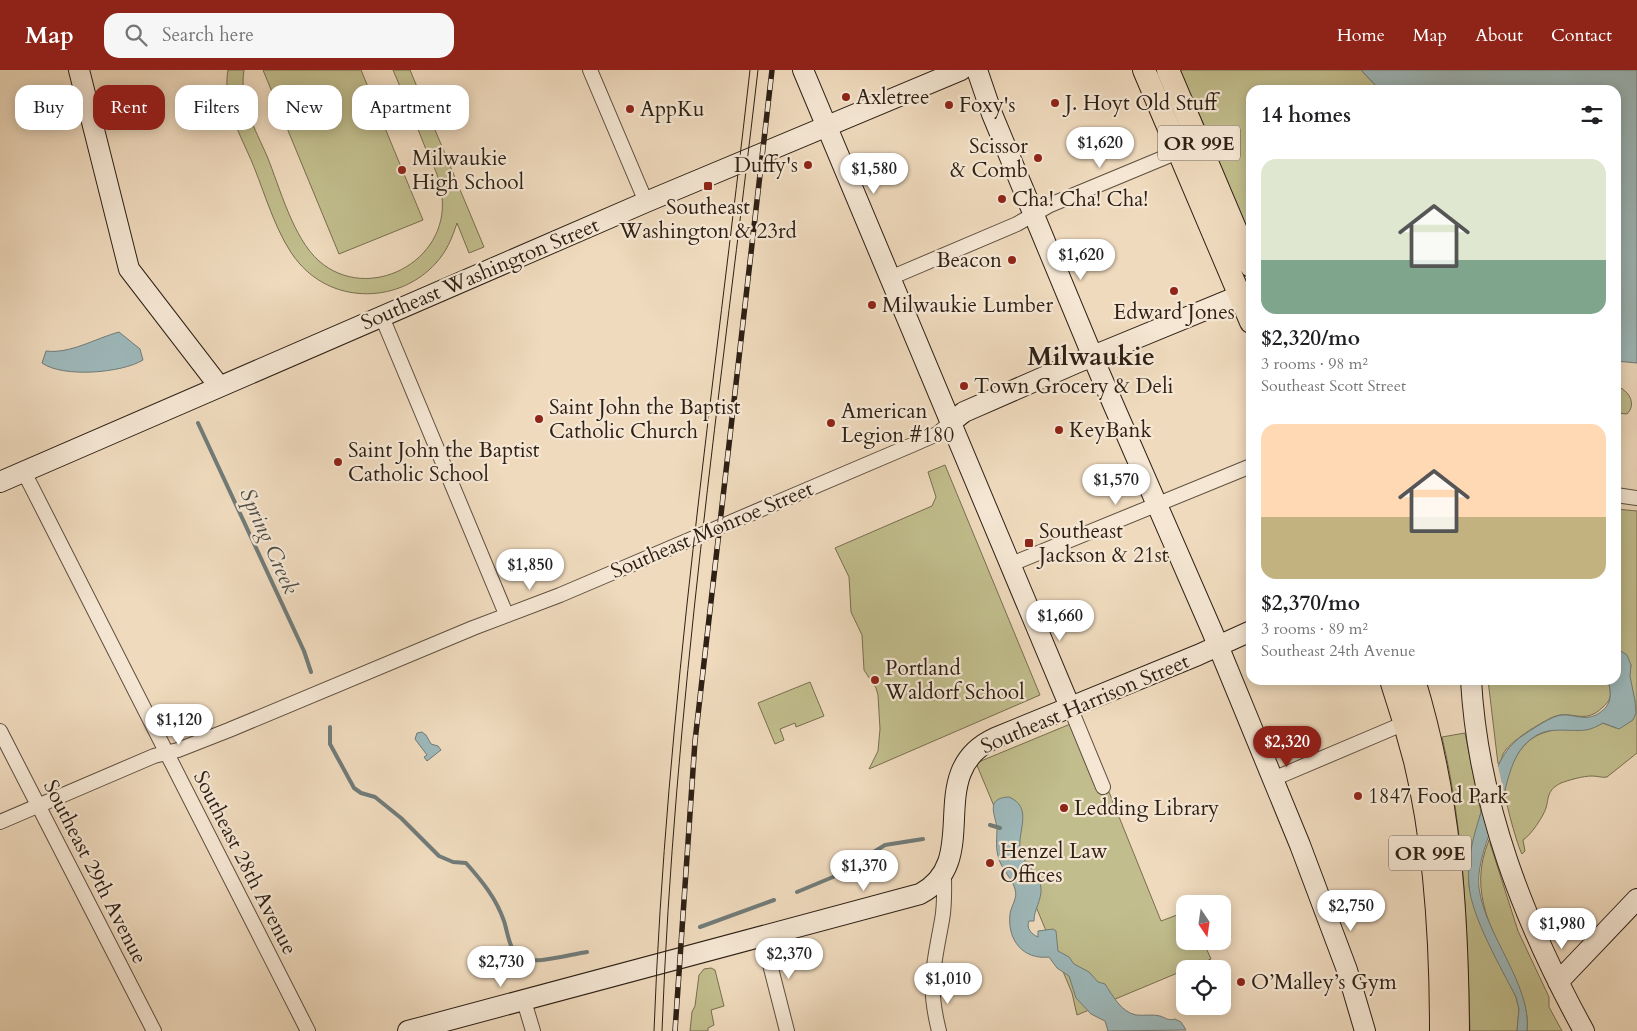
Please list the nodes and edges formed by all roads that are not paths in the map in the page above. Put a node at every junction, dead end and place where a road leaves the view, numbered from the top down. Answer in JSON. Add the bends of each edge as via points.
{"nodes":[{"id":1,"x":78,"y":70,"type":"edge"},
{"id":2,"x":590,"y":70,"type":"edge"},
{"id":3,"x":803,"y":70,"type":"edge"},
{"id":4,"x":961,"y":70,"type":"edge"},
{"id":5,"x":977,"y":70,"type":"edge"},
{"id":6,"x":1144,"y":70,"type":"edge"},
{"id":7,"x":1168,"y":70,"type":"edge"},
{"id":8,"x":826,"y":126,"type":"junction"},
{"id":9,"x":1180,"y":151,"type":"junction"},
{"id":10,"x":646,"y":202,"type":"junction"},
{"id":11,"x":1034,"y":215,"type":"junction"},
{"id":12,"x":1246,"y":254,"type":"edge"},
{"id":13,"x":890,"y":278,"type":"junction"},
{"id":14,"x":1246,"y":294,"type":"edge"},
{"id":15,"x":382,"y":317,"type":"junction"},
{"id":16,"x":1093,"y":357,"type":"junction"},
{"id":17,"x":219,"y":386,"type":"junction"},
{"id":18,"x":950,"y":423,"type":"junction"},
{"id":19,"x":1246,"y":468,"type":"edge"},
{"id":20,"x":24,"y":472,"type":"junction"},
{"id":21,"x":0,"y":482,"type":"edge"},
{"id":22,"x":1621,"y":496,"type":"edge"},
{"id":23,"x":1637,"y":498,"type":"edge"},
{"id":24,"x":1158,"y":504,"type":"junction"},
{"id":25,"x":1009,"y":565,"type":"junction"},
{"id":26,"x":506,"y":614,"type":"junction"},
{"id":27,"x":1246,"y":632,"type":"edge"},
{"id":28,"x":1218,"y":645,"type":"junction"},
{"id":29,"x":1393,"y":685,"type":"edge"},
{"id":30,"x":1415,"y":685,"type":"edge"},
{"id":31,"x":1472,"y":685,"type":"edge"},
{"id":32,"x":1070,"y":707,"type":"junction"},
{"id":33,"x":1405,"y":723,"type":"junction"},
{"id":34,"x":0,"y":731,"type":"edge"},
{"id":35,"x":166,"y":753,"type":"junction"},
{"id":36,"x":1272,"y":779,"type":"junction"},
{"id":37,"x":1102,"y":786,"type":"dead end"},
{"id":38,"x":38,"y":805,"type":"junction"},
{"id":39,"x":0,"y":822,"type":"edge"},
{"id":40,"x":944,"y":874,"type":"junction"},
{"id":41,"x":1637,"y":899,"type":"edge"},
{"id":42,"x":763,"y":936,"type":"junction"},
{"id":43,"x":1558,"y":982,"type":"junction"},
{"id":44,"x":524,"y":1001,"type":"junction"},
{"id":45,"x":154,"y":1031,"type":"edge"},
{"id":46,"x":308,"y":1031,"type":"edge"},
{"id":47,"x":408,"y":1031,"type":"edge"},
{"id":48,"x":532,"y":1031,"type":"edge"},
{"id":49,"x":787,"y":1031,"type":"edge"},
{"id":50,"x":939,"y":1031,"type":"edge"},
{"id":51,"x":1365,"y":1031,"type":"edge"},
{"id":52,"x":1441,"y":1031,"type":"edge"},
{"id":53,"x":1458,"y":1031,"type":"edge"},
{"id":54,"x":1584,"y":1031,"type":"edge"}],
"edges":[{"from":1,"to":17,"type":"street","via":[[129,269]]},
{"from":2,"to":10,"type":"street"},
{"from":3,"to":8,"type":"street"},
{"from":4,"to":8,"type":"street","name":"Southeast Washington Street"},
{"from":5,"to":11,"type":"street"},
{"from":6,"to":9,"type":"main road","number":"OR 99E"},
{"from":7,"to":12,"type":"main road","number":"OR 99E"},
{"from":8,"to":10,"type":"street","name":"Southeast Washington Street"},
{"from":8,"to":13,"type":"street"},
{"from":9,"to":11,"type":"street","via":[[1050,205]]},
{"from":9,"to":14,"type":"main road","number":"OR 99E"},
{"from":10,"to":15,"type":"street","name":"Southeast Washington Street"},
{"from":11,"to":13,"type":"street"},
{"from":11,"to":16,"type":"street"},
{"from":13,"to":18,"type":"street"},
{"from":14,"to":16,"type":"street","name":"Southeast Monroe Street"},
{"from":15,"to":17,"type":"street","name":"Southeast Washington Street"},
{"from":15,"to":26,"type":"street"},
{"from":16,"to":18,"type":"street","name":"Southeast Monroe Street","via":[[964,412]]},
{"from":16,"to":24,"type":"street"},
{"from":17,"to":20,"type":"street","name":"Southeast Washington Street"},
{"from":18,"to":25,"type":"street"},
{"from":18,"to":26,"type":"street","name":"Southeast Monroe Street","via":[[937,434],[912,445],[560,595]]},
{"from":19,"to":24,"type":"street"},
{"from":20,"to":21,"type":"street","name":"Southeast Washington Street"},
{"from":20,"to":35,"type":"street","name":"Southeast 28th Avenue"},
{"from":22,"to":23,"type":"street"},
{"from":24,"to":25,"type":"street"},
{"from":24,"to":28,"type":"street"},
{"from":25,"to":32,"type":"street"},
{"from":26,"to":35,"type":"street","name":"Southeast Monroe Street","via":[[229,730]]},
{"from":27,"to":28,"type":"street","name":"Southeast Harrison Street"},
{"from":28,"to":32,"type":"street","name":"Southeast Harrison Street"},
{"from":28,"to":36,"type":"street"},
{"from":29,"to":33,"type":"main road","number":"OR 99E"},
{"from":30,"to":53,"type":"main road","number":"OR 99E","via":[[1436,758],[1444,810],[1456,936]]},
{"from":31,"to":43,"type":"street","via":[[1478,744],[1499,839],[1516,889]]},
{"from":32,"to":37,"type":"street"},
{"from":32,"to":40,"type":"street","name":"Southeast Harrison Street","via":[[989,740],[971,754],[956,788],[953,849]]},
{"from":33,"to":36,"type":"street"},
{"from":33,"to":52,"type":"main road","number":"OR 99E","via":[[1430,849]]},
{"from":34,"to":38,"type":"street","name":"Southeast 29th Avenue"},
{"from":35,"to":38,"type":"street","name":"Southeast Monroe Street"},
{"from":35,"to":46,"type":"street","name":"Southeast 28th Avenue"},
{"from":36,"to":51,"type":"street","via":[[1337,943]]},
{"from":38,"to":39,"type":"street","name":"Southeast Monroe Street"},
{"from":38,"to":45,"type":"street","name":"Southeast 29th Avenue"},
{"from":40,"to":42,"type":"street","name":"Southeast Harrison Street","via":[[931,887],[912,897]]},
{"from":40,"to":50,"type":"street","via":[[943,910],[932,990]]},
{"from":41,"to":43,"type":"street"},
{"from":42,"to":44,"type":"street","name":"Southeast Harrison Street"},
{"from":42,"to":49,"type":"street"},
{"from":43,"to":54,"type":"street"},
{"from":44,"to":47,"type":"street","name":"Southeast Harrison Street"},
{"from":44,"to":48,"type":"street"}]}
